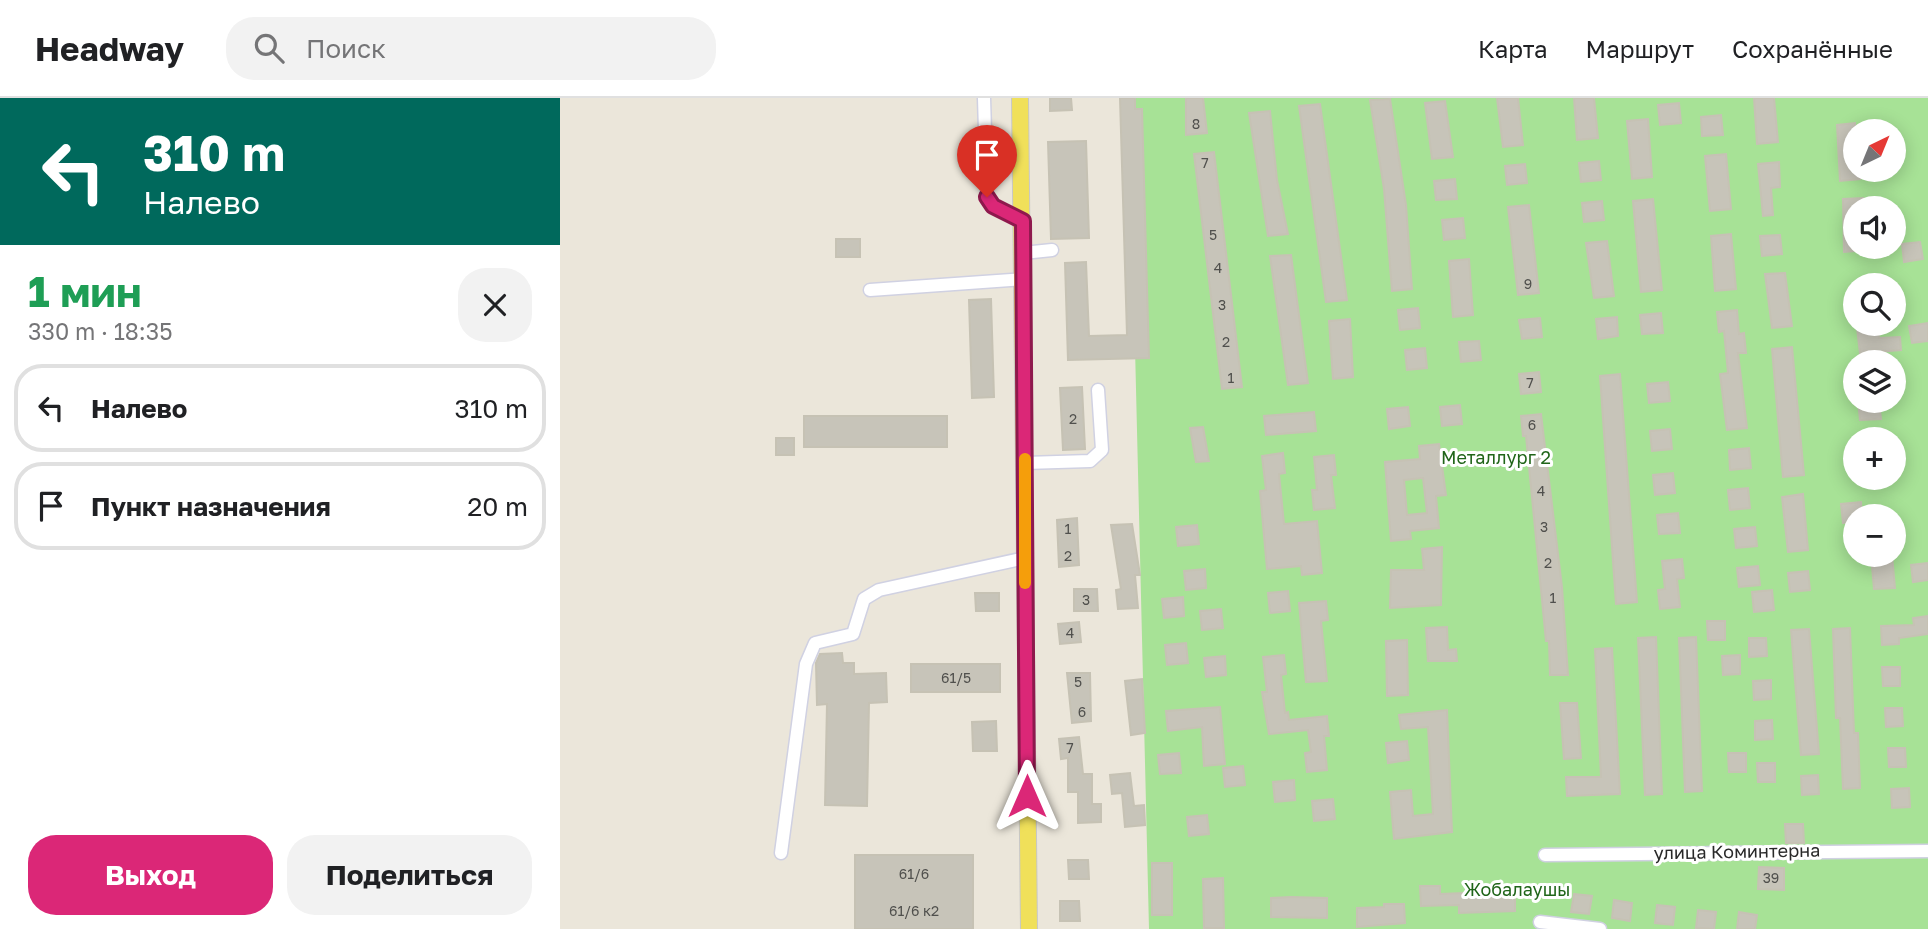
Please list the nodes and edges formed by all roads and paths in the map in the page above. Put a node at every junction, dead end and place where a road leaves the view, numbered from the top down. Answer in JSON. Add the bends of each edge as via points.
{"nodes":[{"id":1,"x":984,"y":98,"type":"edge"},
{"id":2,"x":1020,"y":98,"type":"edge"},
{"id":3,"x":1023,"y":221,"type":"junction"},
{"id":4,"x":1052,"y":250,"type":"dead end"},
{"id":5,"x":1023,"y":253,"type":"junction"},
{"id":6,"x":1024,"y":279,"type":"junction"},
{"id":7,"x":870,"y":290,"type":"dead end"},
{"id":8,"x":1098,"y":390,"type":"dead end"},
{"id":9,"x":1025,"y":463,"type":"junction"},
{"id":10,"x":1025,"y":558,"type":"junction"},
{"id":11,"x":1928,"y":851,"type":"edge"},
{"id":12,"x":780,"y":853,"type":"dead end"},
{"id":13,"x":1545,"y":855,"type":"dead end"},
{"id":14,"x":1540,"y":922,"type":"dead end"},
{"id":15,"x":1028,"y":929,"type":"edge"},
{"id":16,"x":1600,"y":929,"type":"edge"}],
"edges":[{"from":1,"to":3,"type":"street","via":[[987,197],[993,206]]},
{"from":2,"to":3,"type":"main road"},
{"from":3,"to":5,"type":"main road"},
{"from":4,"to":5,"type":"street"},
{"from":5,"to":6,"type":"main road"},
{"from":6,"to":7,"type":"street"},
{"from":6,"to":9,"type":"main road"},
{"from":8,"to":9,"type":"street","via":[[1102,450],[1090,460]]},
{"from":9,"to":10,"type":"main road"},
{"from":10,"to":12,"type":"street","via":[[879,590],[864,599],[853,634],[815,643],[806,664]]},
{"from":10,"to":15,"type":"main road"},
{"from":11,"to":13,"type":"street","name":"улица Коминтерна"},
{"from":14,"to":16,"type":"street"}]}
